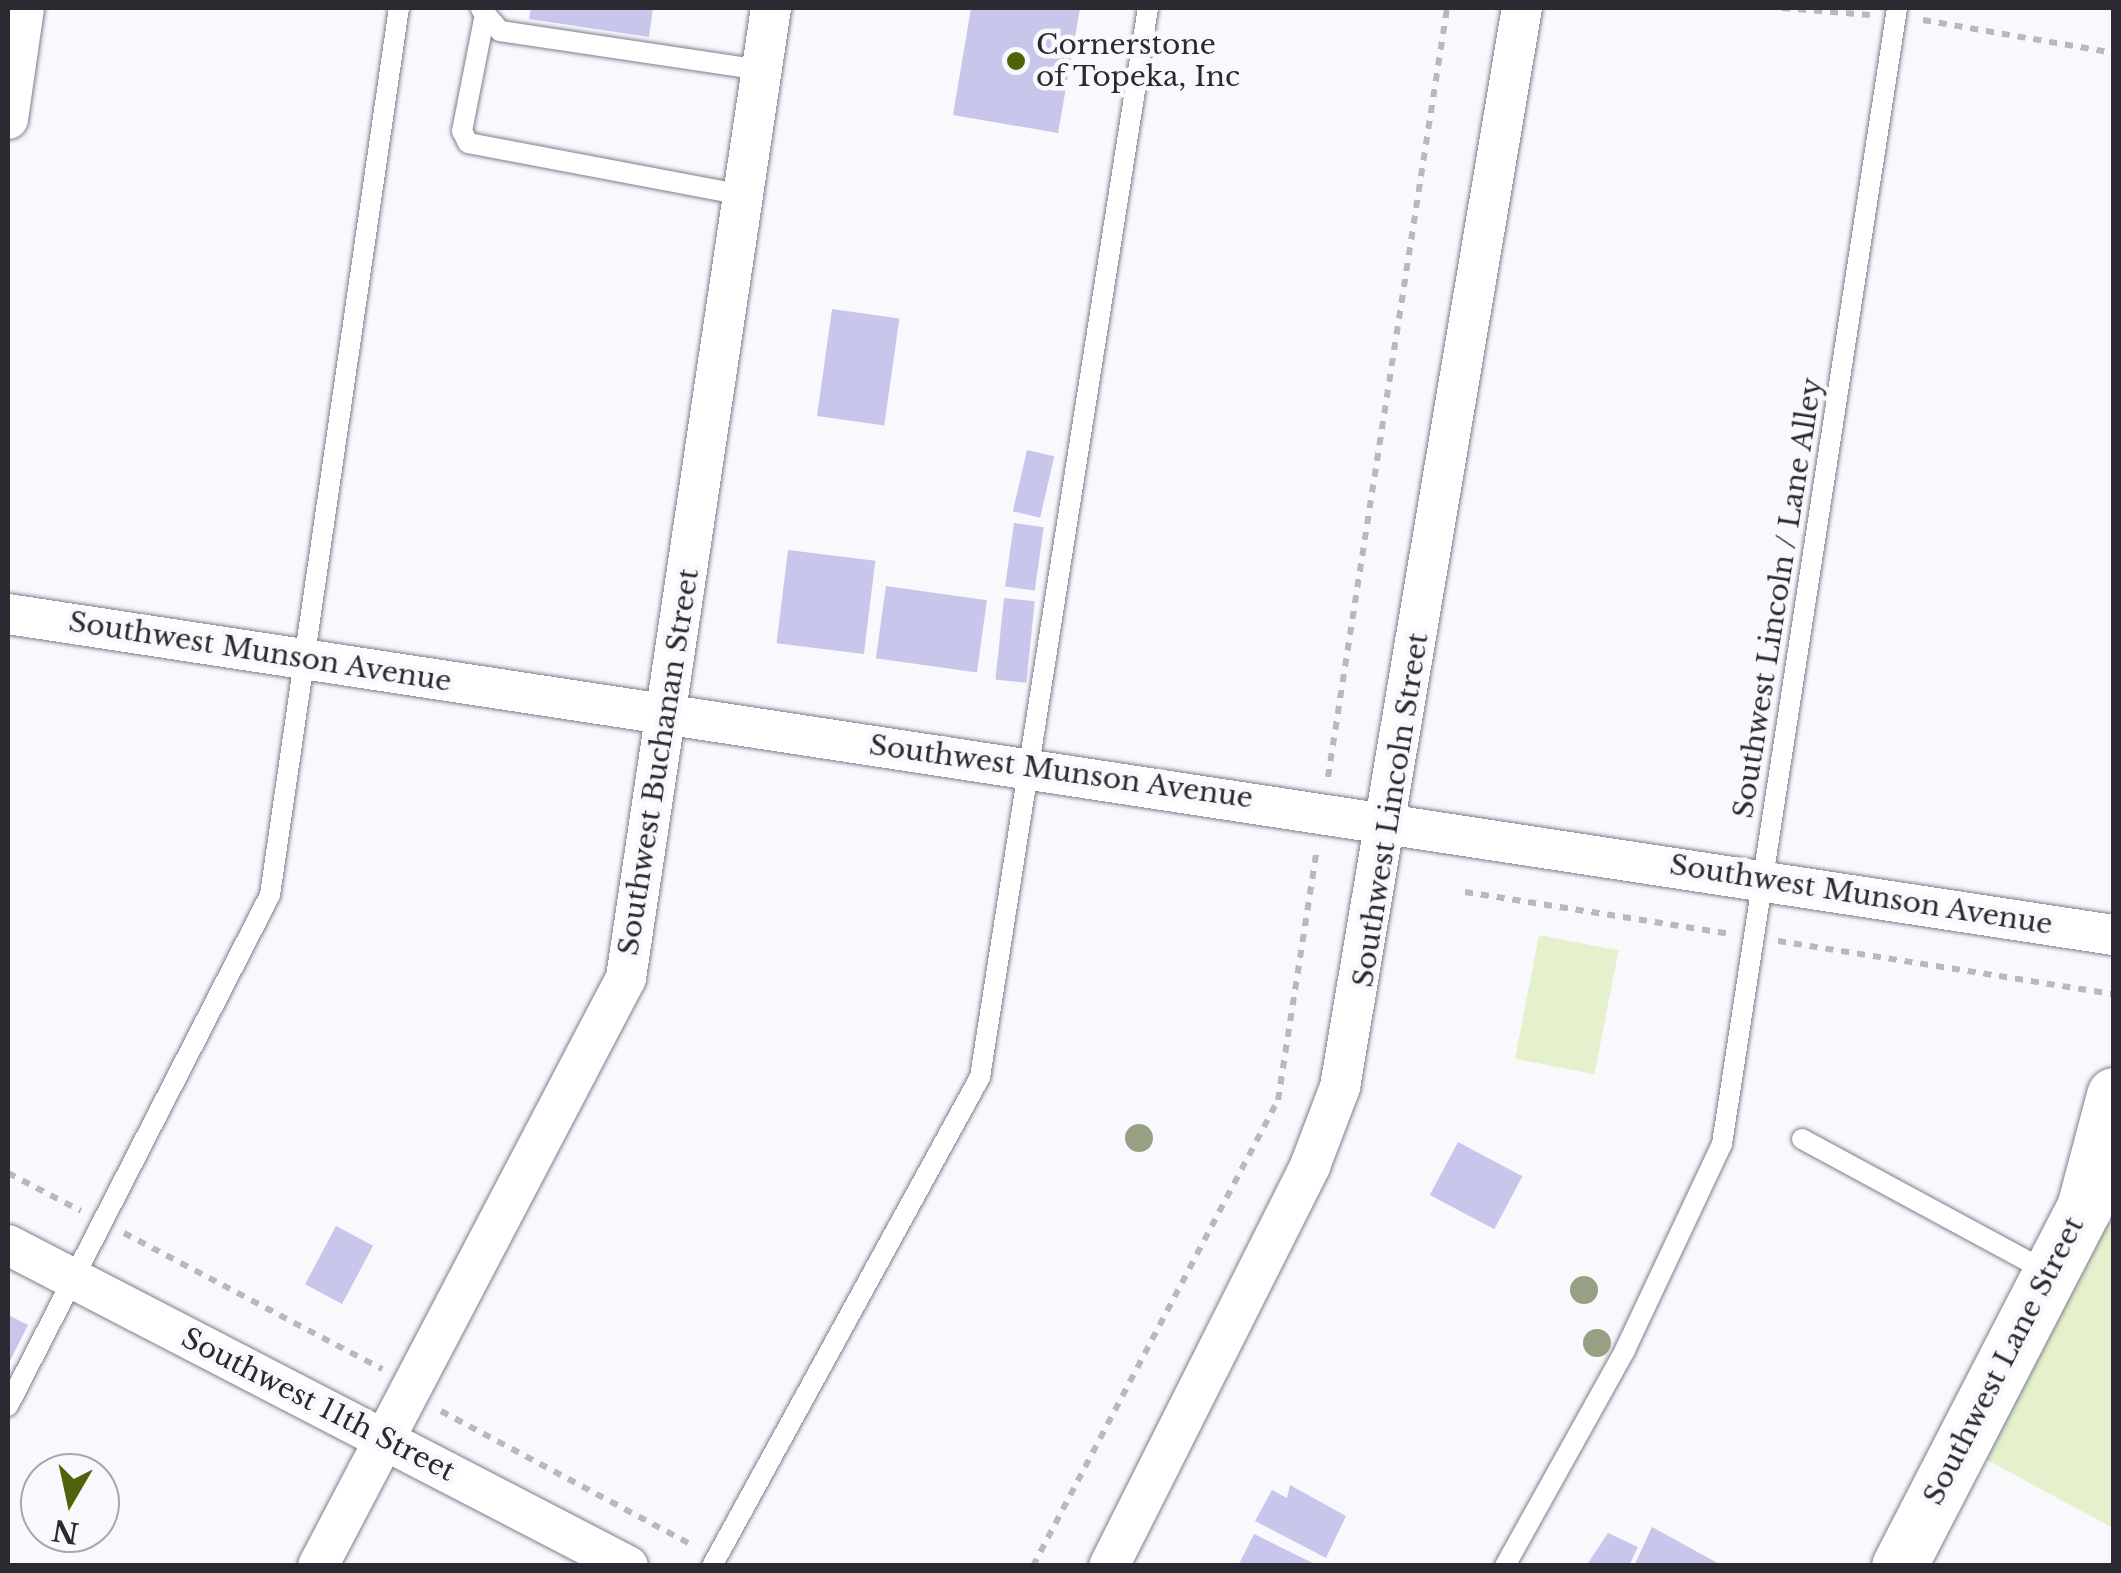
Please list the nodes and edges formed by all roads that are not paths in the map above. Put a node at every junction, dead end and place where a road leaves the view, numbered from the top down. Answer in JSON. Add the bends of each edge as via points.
{"nodes":[{"id":1,"x":24,"y":8,"type":"edge"},
{"id":2,"x":399,"y":8,"type":"edge"},
{"id":3,"x":771,"y":8,"type":"edge"},
{"id":4,"x":1148,"y":8,"type":"edge"},
{"id":5,"x":1522,"y":8,"type":"edge"},
{"id":6,"x":1896,"y":11,"type":"edge"},
{"id":7,"x":482,"y":13,"type":"edge"},
{"id":8,"x":762,"y":70,"type":"junction"},
{"id":9,"x":8,"y":119,"type":"edge"},
{"id":10,"x":743,"y":196,"type":"junction"},
{"id":11,"x":8,"y":614,"type":"edge"},
{"id":12,"x":302,"y":658,"type":"junction"},
{"id":13,"x":666,"y":714,"type":"junction"},
{"id":14,"x":1034,"y":768,"type":"junction"},
{"id":15,"x":1388,"y":818,"type":"junction"},
{"id":16,"x":1762,"y":880,"type":"junction"},
{"id":17,"x":2114,"y":935,"type":"edge"},
{"id":18,"x":2114,"y":1095,"type":"edge"},
{"id":19,"x":1802,"y":1139,"type":"dead end"},
{"id":20,"x":8,"y":1245,"type":"edge"},
{"id":21,"x":2050,"y":1273,"type":"junction"},
{"id":22,"x":74,"y":1279,"type":"junction"},
{"id":23,"x":8,"y":1406,"type":"edge"},
{"id":24,"x":384,"y":1440,"type":"junction"},
{"id":25,"x":714,"y":1562,"type":"edge"},
{"id":26,"x":318,"y":1566,"type":"edge"},
{"id":27,"x":628,"y":1566,"type":"edge"},
{"id":28,"x":1109,"y":1566,"type":"edge"},
{"id":29,"x":1505,"y":1566,"type":"edge"},
{"id":30,"x":1899,"y":1566,"type":"edge"}],
"edges":[{"from":1,"to":9,"type":"street"},
{"from":2,"to":12,"type":"lane"},
{"from":3,"to":8,"type":"street","name":"Southwest Buchanan Street"},
{"from":4,"to":14,"type":"lane"},
{"from":5,"to":15,"type":"street","name":"Southwest Lincoln Street"},
{"from":6,"to":16,"type":"lane","name":"Southwest Lincoln / Lane Alley"},
{"from":7,"to":8,"type":"lane","via":[[500,31]]},
{"from":7,"to":10,"type":"lane","via":[[462,131],[468,143]]},
{"from":8,"to":10,"type":"street","name":"Southwest Buchanan Street"},
{"from":10,"to":13,"type":"street","name":"Southwest Buchanan Street"},
{"from":11,"to":12,"type":"street","name":"Southwest Munson Avenue"},
{"from":12,"to":13,"type":"street","name":"Southwest Munson Avenue"},
{"from":12,"to":22,"type":"lane","via":[[270,895]]},
{"from":13,"to":14,"type":"street","name":"Southwest Munson Avenue"},
{"from":13,"to":24,"type":"street","name":"Southwest Buchanan Street","via":[[626,978]]},
{"from":14,"to":15,"type":"street","name":"Southwest Munson Avenue"},
{"from":14,"to":25,"type":"lane","via":[[980,1077]]},
{"from":15,"to":16,"type":"street","name":"Southwest Munson Avenue"},
{"from":15,"to":28,"type":"street","name":"Southwest Lincoln Street","via":[[1340,1086],[1310,1166]]},
{"from":16,"to":17,"type":"street","name":"Southwest Munson Avenue"},
{"from":16,"to":29,"type":"lane","name":"Southwest Lincoln / Lane Alley","via":[[1722,1144],[1624,1350]]},
{"from":18,"to":21,"type":"main road","name":"Southwest Lane Street","via":[[2084,1208]]},
{"from":19,"to":21,"type":"lane"},
{"from":20,"to":22,"type":"street","name":"Southwest 11th Street"},
{"from":21,"to":30,"type":"main road","name":"Southwest Lane Street"},
{"from":22,"to":23,"type":"lane"},
{"from":22,"to":24,"type":"street","name":"Southwest 11th Street"},
{"from":24,"to":26,"type":"street","name":"Southwest Buchanan Street"},
{"from":24,"to":27,"type":"street","name":"Southwest 11th Street"}]}
